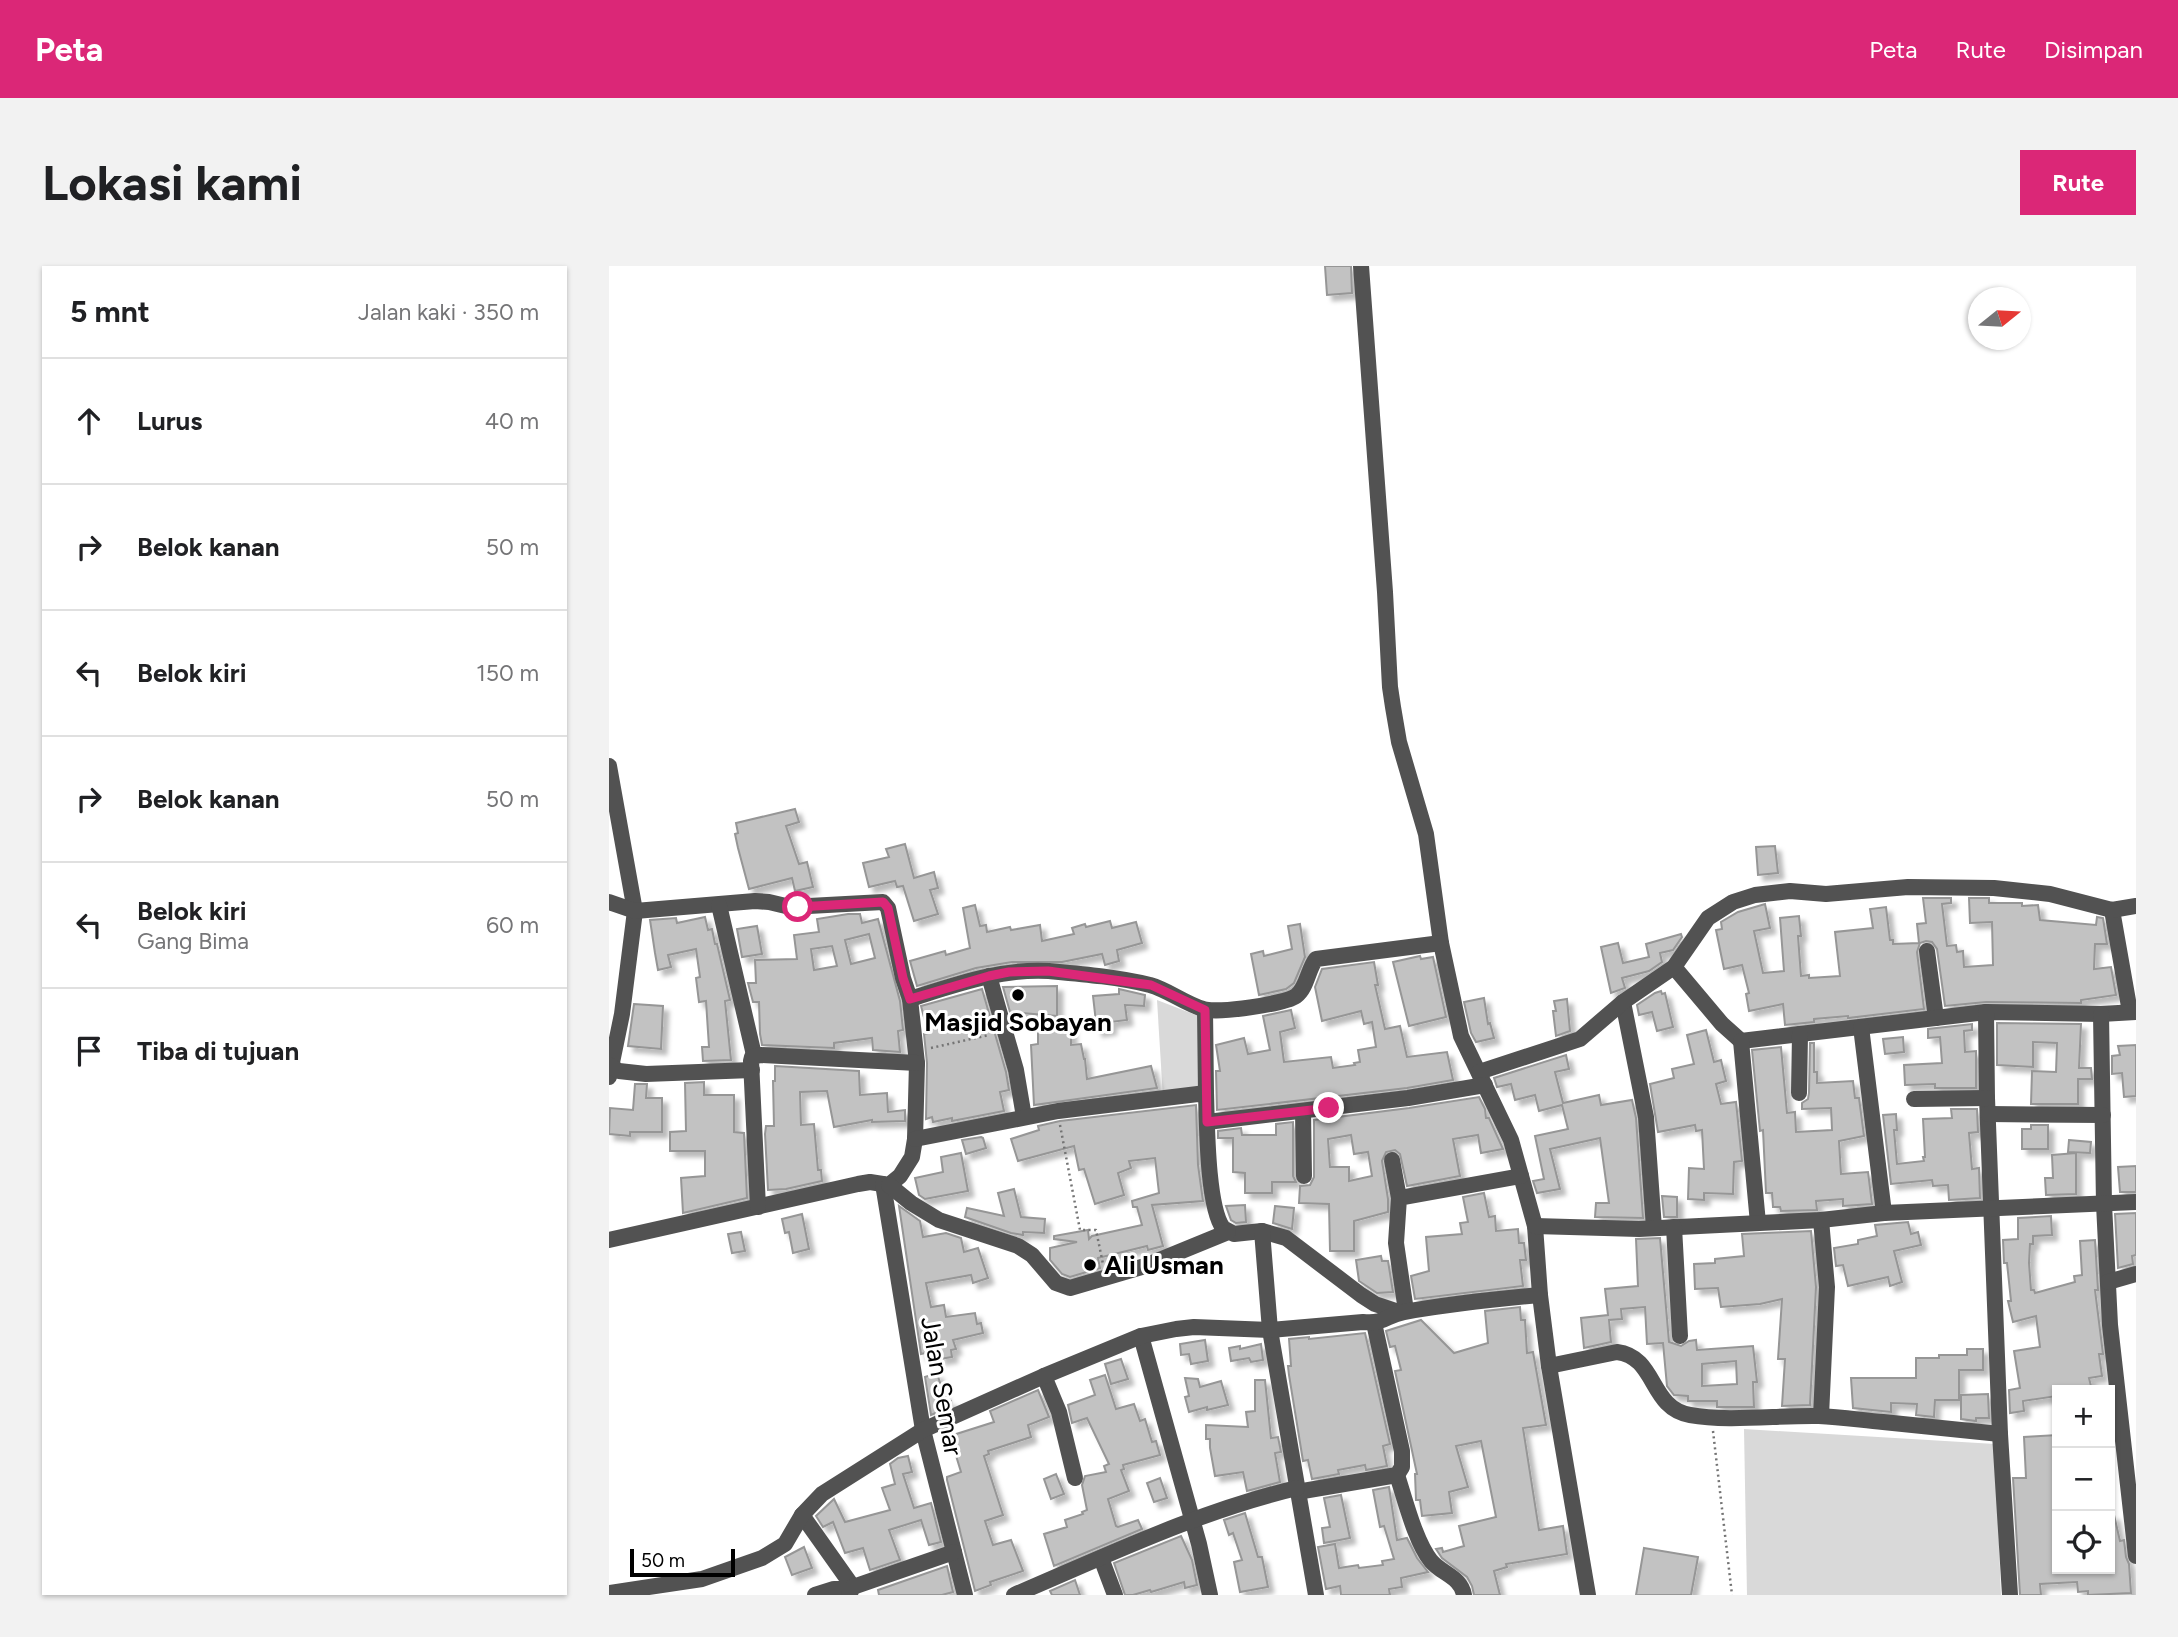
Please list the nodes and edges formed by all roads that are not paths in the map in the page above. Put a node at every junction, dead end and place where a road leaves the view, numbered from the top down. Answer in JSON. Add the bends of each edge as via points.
{"nodes":[{"id":1,"x":1361,"y":266,"type":"edge"},
{"id":2,"x":609,"y":766,"type":"edge"},
{"id":3,"x":609,"y":902,"type":"edge"},
{"id":4,"x":719,"y":905,"type":"junction"},
{"id":5,"x":2136,"y":906,"type":"edge"},
{"id":6,"x":2112,"y":910,"type":"junction"},
{"id":7,"x":635,"y":911,"type":"junction"},
{"id":8,"x":1441,"y":943,"type":"junction"},
{"id":9,"x":1927,"y":951,"type":"dead end"},
{"id":10,"x":1674,"y":967,"type":"junction"},
{"id":11,"x":989,"y":976,"type":"junction"},
{"id":12,"x":910,"y":999,"type":"junction"},
{"id":13,"x":1623,"y":1002,"type":"junction"},
{"id":14,"x":1205,"y":1010,"type":"junction"},
{"id":15,"x":1986,"y":1012,"type":"junction"},
{"id":16,"x":2133,"y":1012,"type":"edge"},
{"id":17,"x":616,"y":1013,"type":"edge"},
{"id":18,"x":2101,"y":1014,"type":"junction"},
{"id":19,"x":1936,"y":1018,"type":"junction"},
{"id":20,"x":1861,"y":1027,"type":"junction"},
{"id":21,"x":1800,"y":1034,"type":"junction"},
{"id":22,"x":1741,"y":1041,"type":"junction"},
{"id":23,"x":916,"y":1057,"type":"junction"},
{"id":24,"x":753,"y":1063,"type":"junction"},
{"id":25,"x":610,"y":1069,"type":"edge"},
{"id":26,"x":1482,"y":1079,"type":"junction"},
{"id":27,"x":1206,"y":1093,"type":"junction"},
{"id":28,"x":1799,"y":1093,"type":"dead end"},
{"id":29,"x":1914,"y":1099,"type":"dead end"},
{"id":30,"x":1988,"y":1106,"type":"junction"},
{"id":31,"x":1303,"y":1111,"type":"junction"},
{"id":32,"x":2103,"y":1115,"type":"junction"},
{"id":33,"x":1024,"y":1117,"type":"junction"},
{"id":34,"x":1207,"y":1122,"type":"junction"},
{"id":35,"x":915,"y":1139,"type":"junction"},
{"id":36,"x":1392,"y":1160,"type":"dead end"},
{"id":37,"x":1304,"y":1176,"type":"dead end"},
{"id":38,"x":1521,"y":1176,"type":"junction"},
{"id":39,"x":886,"y":1184,"type":"junction"},
{"id":40,"x":1399,"y":1198,"type":"junction"},
{"id":41,"x":2136,"y":1202,"type":"edge"},
{"id":42,"x":2104,"y":1204,"type":"junction"},
{"id":43,"x":758,"y":1207,"type":"junction"},
{"id":44,"x":1992,"y":1209,"type":"junction"},
{"id":45,"x":1884,"y":1213,"type":"junction"},
{"id":46,"x":1821,"y":1220,"type":"junction"},
{"id":47,"x":1758,"y":1223,"type":"junction"},
{"id":48,"x":1535,"y":1226,"type":"junction"},
{"id":49,"x":1674,"y":1227,"type":"junction"},
{"id":50,"x":1654,"y":1228,"type":"junction"},
{"id":51,"x":1262,"y":1231,"type":"junction"},
{"id":52,"x":1228,"y":1232,"type":"junction"},
{"id":53,"x":609,"y":1240,"type":"edge"},
{"id":54,"x":2136,"y":1274,"type":"edge"},
{"id":55,"x":2108,"y":1282,"type":"junction"},
{"id":56,"x":1540,"y":1295,"type":"junction"},
{"id":57,"x":1391,"y":1317,"type":"junction"},
{"id":58,"x":1270,"y":1329,"type":"junction"},
{"id":59,"x":1140,"y":1336,"type":"junction"},
{"id":60,"x":1680,"y":1336,"type":"dead end"},
{"id":61,"x":1549,"y":1366,"type":"junction"},
{"id":62,"x":1044,"y":1376,"type":"junction"},
{"id":63,"x":1821,"y":1416,"type":"junction"},
{"id":64,"x":923,"y":1430,"type":"junction"},
{"id":65,"x":2000,"y":1434,"type":"junction"},
{"id":66,"x":1397,"y":1475,"type":"junction"},
{"id":67,"x":1075,"y":1478,"type":"dead end"},
{"id":68,"x":1297,"y":1490,"type":"junction"},
{"id":69,"x":802,"y":1515,"type":"junction"},
{"id":70,"x":1192,"y":1520,"type":"junction"},
{"id":71,"x":954,"y":1552,"type":"junction"},
{"id":72,"x":2136,"y":1556,"type":"edge"},
{"id":73,"x":1101,"y":1559,"type":"junction"},
{"id":74,"x":851,"y":1591,"type":"edge"},
{"id":75,"x":609,"y":1593,"type":"edge"},
{"id":76,"x":815,"y":1595,"type":"edge"},
{"id":77,"x":965,"y":1595,"type":"edge"},
{"id":78,"x":1014,"y":1595,"type":"edge"},
{"id":79,"x":1115,"y":1595,"type":"edge"},
{"id":80,"x":1210,"y":1595,"type":"edge"},
{"id":81,"x":1316,"y":1595,"type":"edge"},
{"id":82,"x":1464,"y":1595,"type":"edge"},
{"id":83,"x":1588,"y":1595,"type":"edge"},
{"id":84,"x":2010,"y":1595,"type":"edge"}],
"edges":[{"from":1,"to":8,"type":"street","via":[[1389,687],[1399,742],[1426,834]]},
{"from":2,"to":7,"type":"street"},
{"from":3,"to":7,"type":"street"},
{"from":4,"to":7,"type":"street"},
{"from":4,"to":12,"type":"street","via":[[883,902]]},
{"from":4,"to":24,"type":"street"},
{"from":5,"to":6,"type":"street"},
{"from":6,"to":10,"type":"street","via":[[2050,894],[1994,888],[1908,887],[1755,895],[1708,918]]},
{"from":6,"to":16,"type":"street"},
{"from":7,"to":17,"type":"street"},
{"from":8,"to":14,"type":"street","via":[[1320,957],[1313,962],[1301,991],[1289,1000]]},
{"from":8,"to":26,"type":"street","via":[[1461,1036]]},
{"from":9,"to":19,"type":"street"},
{"from":10,"to":13,"type":"street"},
{"from":10,"to":22,"type":"street"},
{"from":11,"to":12,"type":"street"},
{"from":11,"to":14,"type":"street","via":[[1048,971],[1132,982],[1151,985]]},
{"from":11,"to":33,"type":"street","via":[[1016,1070]]},
{"from":12,"to":23,"type":"street"},
{"from":13,"to":26,"type":"street","via":[[1580,1039]]},
{"from":13,"to":50,"type":"street","via":[[1646,1117]]},
{"from":14,"to":27,"type":"street"},
{"from":15,"to":18,"type":"street"},
{"from":15,"to":19,"type":"street"},
{"from":15,"to":30,"type":"street"},
{"from":16,"to":18,"type":"street"},
{"from":17,"to":25,"type":"street"},
{"from":18,"to":32,"type":"street"},
{"from":19,"to":20,"type":"street"},
{"from":20,"to":21,"type":"street"},
{"from":20,"to":45,"type":"street"},
{"from":21,"to":22,"type":"street"},
{"from":21,"to":28,"type":"street"},
{"from":22,"to":47,"type":"street"},
{"from":23,"to":24,"type":"street"},
{"from":23,"to":35,"type":"street"},
{"from":24,"to":25,"type":"street","via":[[646,1074]]},
{"from":24,"to":43,"type":"street"},
{"from":26,"to":31,"type":"street","via":[[1408,1098]]},
{"from":26,"to":38,"type":"street","via":[[1511,1140]]},
{"from":27,"to":33,"type":"street"},
{"from":27,"to":34,"type":"street"},
{"from":29,"to":30,"type":"street"},
{"from":30,"to":32,"type":"street"},
{"from":30,"to":44,"type":"street"},
{"from":31,"to":34,"type":"street"},
{"from":31,"to":37,"type":"street"},
{"from":32,"to":42,"type":"street"},
{"from":33,"to":35,"type":"street"},
{"from":34,"to":52,"type":"street","via":[[1215,1208]]},
{"from":35,"to":39,"type":"street","via":[[912,1157],[900,1175]]},
{"from":36,"to":40,"type":"street"},
{"from":38,"to":40,"type":"street"},
{"from":38,"to":48,"type":"street"},
{"from":39,"to":43,"type":"street","via":[[870,1182]]},
{"from":39,"to":52,"type":"street","via":[[939,1220],[1018,1245],[1056,1283],[1070,1289],[1145,1266]]},
{"from":39,"to":64,"type":"street","name":"Jalan Semar"},
{"from":40,"to":57,"type":"street"},
{"from":41,"to":42,"type":"street"},
{"from":42,"to":44,"type":"street"},
{"from":42,"to":55,"type":"street"},
{"from":43,"to":53,"type":"street"},
{"from":44,"to":45,"type":"street"},
{"from":44,"to":65,"type":"street"},
{"from":45,"to":46,"type":"street"},
{"from":46,"to":47,"type":"street"},
{"from":46,"to":63,"type":"street","via":[[1827,1287]]},
{"from":47,"to":49,"type":"street"},
{"from":48,"to":50,"type":"street"},
{"from":48,"to":56,"type":"street"},
{"from":49,"to":50,"type":"street"},
{"from":49,"to":60,"type":"street"},
{"from":51,"to":52,"type":"street"},
{"from":51,"to":57,"type":"street","via":[[1286,1238]]},
{"from":51,"to":58,"type":"street"},
{"from":54,"to":55,"type":"street"},
{"from":55,"to":72,"type":"street"},
{"from":56,"to":57,"type":"street","via":[[1466,1302]]},
{"from":56,"to":61,"type":"street"},
{"from":57,"to":58,"type":"street"},
{"from":57,"to":66,"type":"street","via":[[1402,1451]]},
{"from":58,"to":59,"type":"street","via":[[1194,1327]]},
{"from":58,"to":68,"type":"street"},
{"from":59,"to":62,"type":"street"},
{"from":59,"to":70,"type":"street"},
{"from":61,"to":63,"type":"street","via":[[1627,1353],[1640,1361],[1668,1404],[1689,1415]]},
{"from":61,"to":83,"type":"street"},
{"from":62,"to":64,"type":"street"},
{"from":62,"to":67,"type":"street","via":[[1059,1412]]},
{"from":63,"to":65,"type":"street"},
{"from":64,"to":69,"type":"street","via":[[822,1494]]},
{"from":64,"to":71,"type":"street","name":"Jalan Semar"},
{"from":65,"to":84,"type":"street"},
{"from":66,"to":68,"type":"street"},
{"from":66,"to":82,"type":"street","via":[[1431,1561],[1457,1580]]},
{"from":68,"to":70,"type":"street"},
{"from":68,"to":81,"type":"street"},
{"from":69,"to":74,"type":"street"},
{"from":69,"to":75,"type":"street","via":[[785,1544],[762,1558],[702,1579]]},
{"from":70,"to":73,"type":"street"},
{"from":70,"to":80,"type":"street"},
{"from":71,"to":74,"type":"street"},
{"from":71,"to":77,"type":"street","name":"Jalan Semar"},
{"from":73,"to":78,"type":"street"},
{"from":73,"to":79,"type":"street"},
{"from":74,"to":76,"type":"street","via":[[834,1589]]}]}
